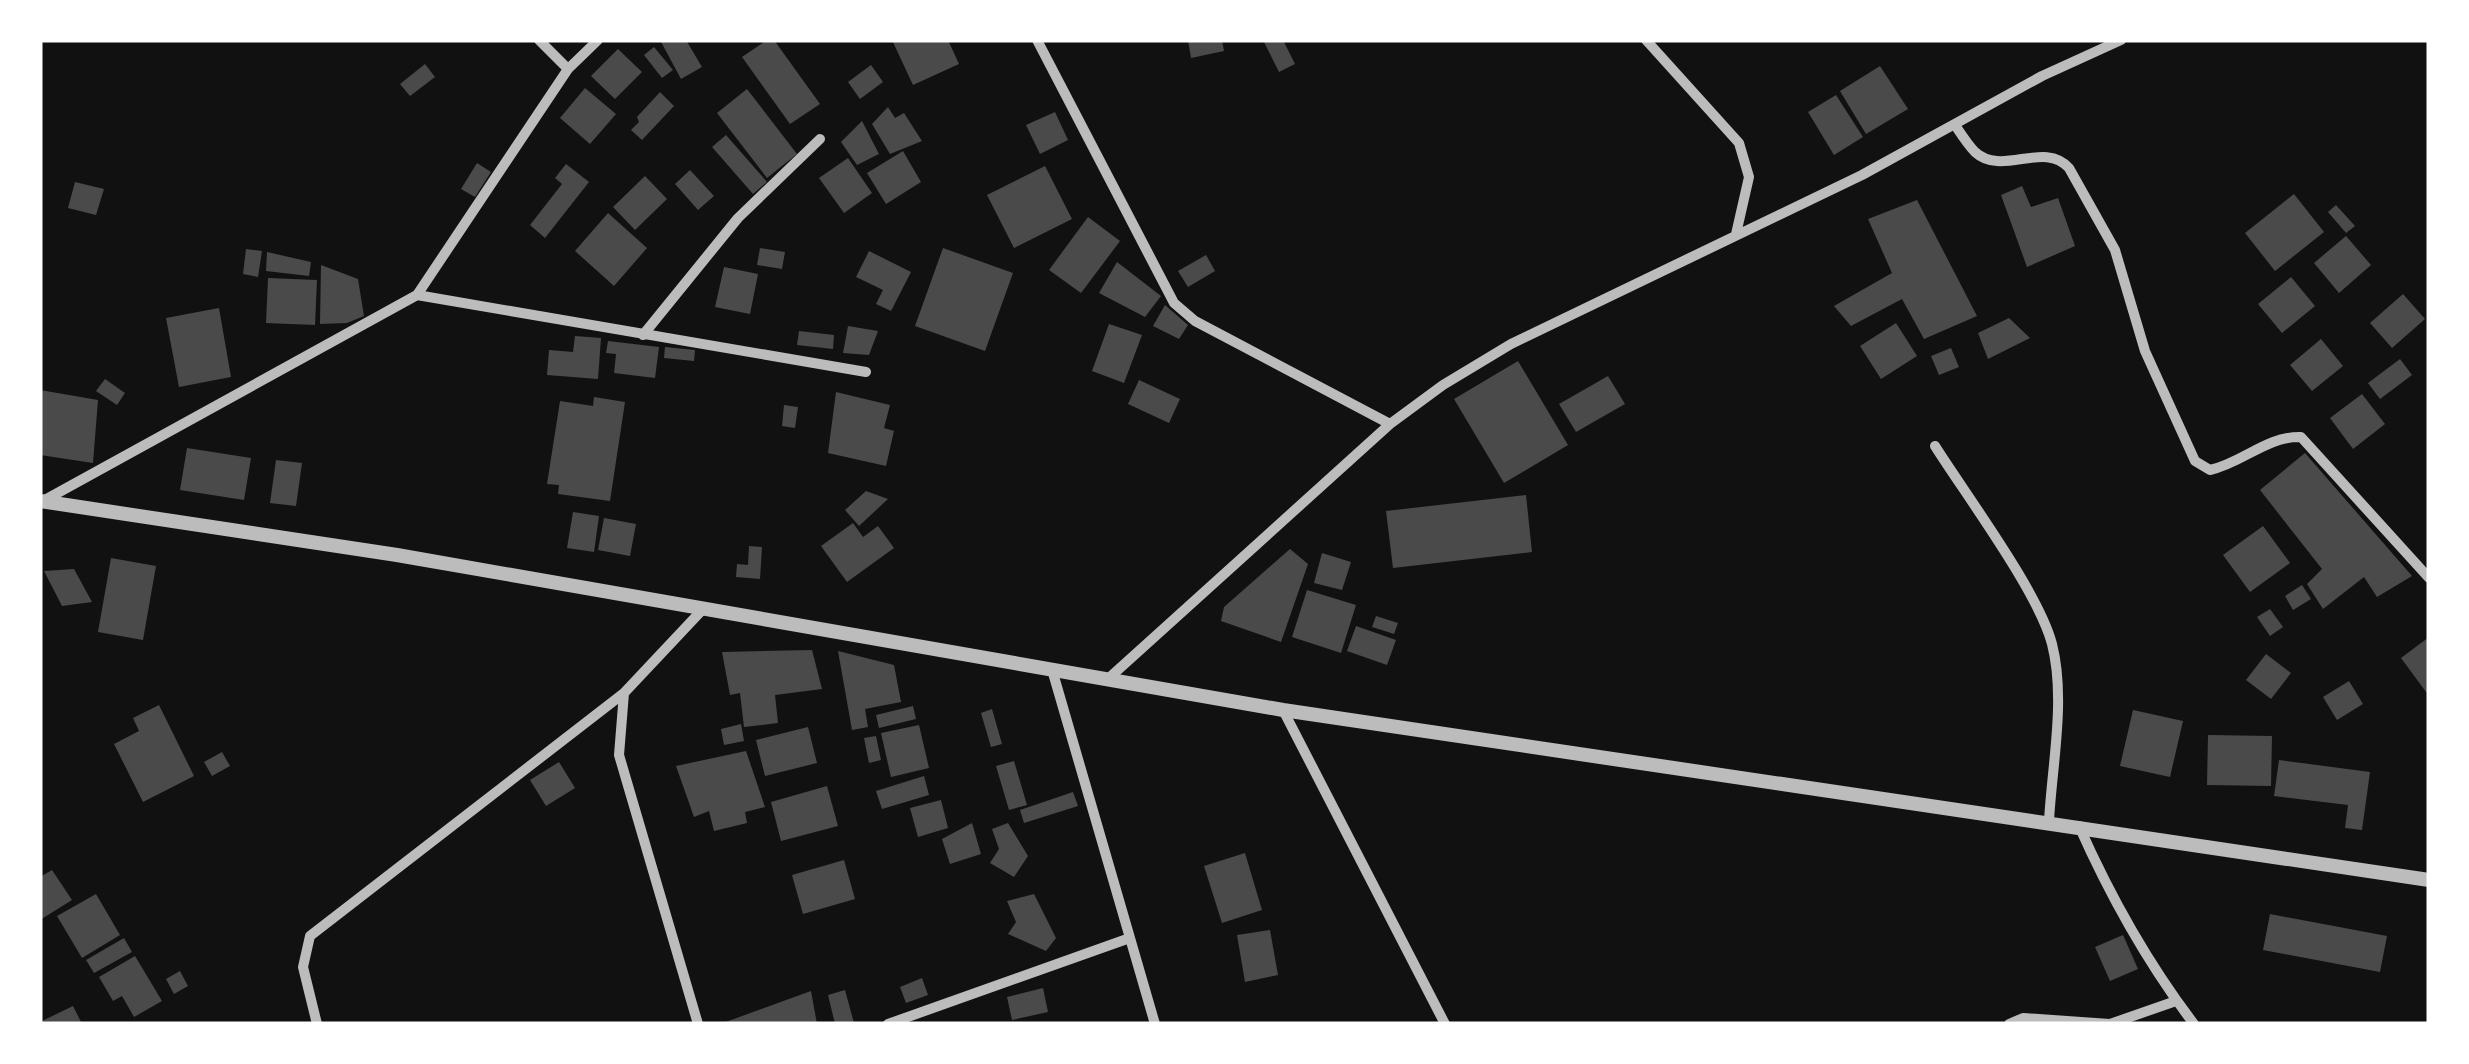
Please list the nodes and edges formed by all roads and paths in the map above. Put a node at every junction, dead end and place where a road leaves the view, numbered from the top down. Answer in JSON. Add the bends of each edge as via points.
{"nodes":[{"id":1,"x":539,"y":40,"type":"edge"},
{"id":2,"x":598,"y":40,"type":"edge"},
{"id":3,"x":1038,"y":40,"type":"edge"},
{"id":4,"x":1646,"y":40,"type":"edge"},
{"id":5,"x":2121,"y":40,"type":"edge"},
{"id":6,"x":568,"y":69,"type":"junction"},
{"id":7,"x":1955,"y":126,"type":"junction"},
{"id":8,"x":820,"y":140,"type":"dead end"},
{"id":9,"x":1736,"y":234,"type":"junction"},
{"id":10,"x":417,"y":295,"type":"junction"},
{"id":11,"x":643,"y":334,"type":"junction"},
{"id":12,"x":866,"y":372,"type":"dead end"},
{"id":13,"x":1390,"y":424,"type":"junction"},
{"id":14,"x":1935,"y":446,"type":"dead end"},
{"id":15,"x":41,"y":501,"type":"edge"},
{"id":16,"x":2429,"y":578,"type":"edge"},
{"id":17,"x":704,"y":607,"type":"junction"},
{"id":18,"x":1053,"y":673,"type":"junction"},
{"id":19,"x":1110,"y":678,"type":"junction"},
{"id":20,"x":624,"y":693,"type":"junction"},
{"id":21,"x":1283,"y":710,"type":"junction"},
{"id":22,"x":2049,"y":820,"type":"junction"},
{"id":23,"x":2078,"y":825,"type":"junction"},
{"id":24,"x":2429,"y":880,"type":"edge"},
{"id":25,"x":1127,"y":939,"type":"junction"},
{"id":26,"x":2176,"y":1001,"type":"junction"},
{"id":27,"x":317,"y":1024,"type":"edge"},
{"id":28,"x":698,"y":1024,"type":"edge"},
{"id":29,"x":888,"y":1024,"type":"edge"},
{"id":30,"x":1155,"y":1024,"type":"edge"},
{"id":31,"x":1445,"y":1024,"type":"edge"},
{"id":32,"x":2008,"y":1024,"type":"edge"},
{"id":33,"x":2194,"y":1024,"type":"edge"}],
"edges":[{"from":1,"to":6,"type":"street"},
{"from":2,"to":6,"type":"street"},
{"from":3,"to":13,"type":"street","via":[[1174,303],[1195,322]]},
{"from":4,"to":9,"type":"street","via":[[1739,144],[1749,178]]},
{"from":5,"to":7,"type":"street"},
{"from":6,"to":10,"type":"street"},
{"from":7,"to":9,"type":"street"},
{"from":7,"to":16,"type":"street","via":[[1988,160],[2047,156],[2069,168],[2115,250],[2146,351],[2195,461],[2210,470],[2225,467],[2284,436],[2301,437]]},
{"from":8,"to":11,"type":"street","via":[[738,218]]},
{"from":9,"to":13,"type":"street","via":[[1511,344]]},
{"from":10,"to":11,"type":"street"},
{"from":10,"to":15,"type":"street"},
{"from":11,"to":12,"type":"street"},
{"from":13,"to":19,"type":"street"},
{"from":14,"to":22,"type":"street","via":[[2052,642],[2058,681]]},
{"from":15,"to":17,"type":"street"},
{"from":17,"to":18,"type":"street"},
{"from":17,"to":20,"type":"street"},
{"from":18,"to":19,"type":"street"},
{"from":18,"to":25,"type":"street"},
{"from":19,"to":21,"type":"street"},
{"from":20,"to":27,"type":"street","via":[[310,936],[302,967]]},
{"from":20,"to":28,"type":"street","via":[[619,755]]},
{"from":21,"to":22,"type":"street"},
{"from":21,"to":31,"type":"street"},
{"from":22,"to":23,"type":"street"},
{"from":23,"to":24,"type":"street"},
{"from":23,"to":26,"type":"street","via":[[2114,906]]},
{"from":25,"to":29,"type":"street"},
{"from":25,"to":30,"type":"street"},
{"from":26,"to":32,"type":"street","via":[[2110,1024],[2022,1018]]},
{"from":26,"to":33,"type":"street"}]}
